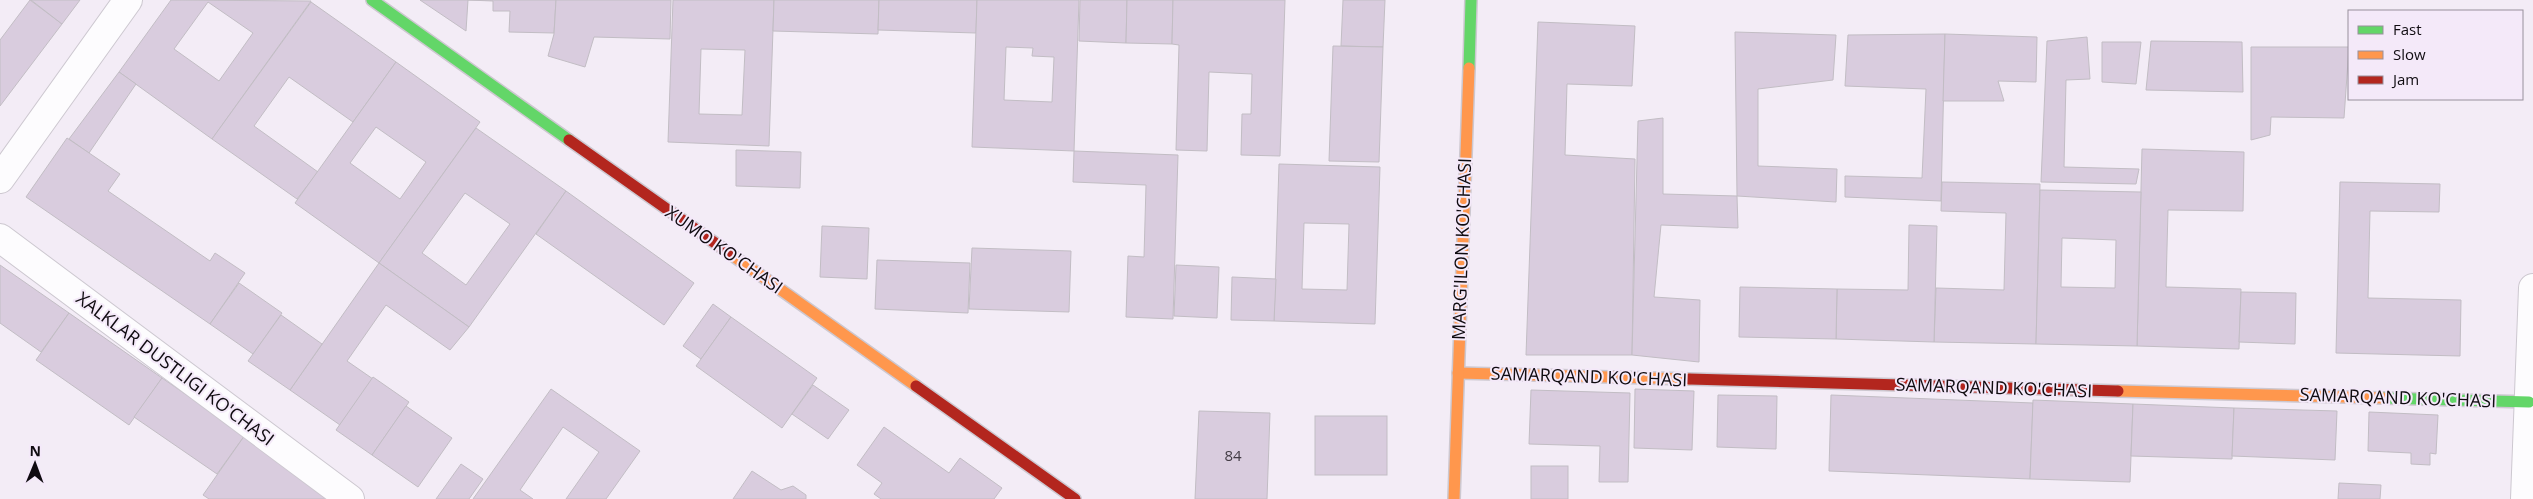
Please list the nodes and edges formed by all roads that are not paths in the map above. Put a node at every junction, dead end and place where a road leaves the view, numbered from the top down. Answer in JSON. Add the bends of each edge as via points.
{"nodes":[{"id":1,"x":128,"y":0,"type":"edge"},
{"id":2,"x":372,"y":0,"type":"edge"},
{"id":3,"x":1471,"y":0,"type":"edge"},
{"id":4,"x":0,"y":180,"type":"edge"},
{"id":5,"x":0,"y":238,"type":"edge"},
{"id":6,"x":2533,"y":288,"type":"edge"},
{"id":7,"x":1458,"y":373,"type":"junction"},
{"id":8,"x":2529,"y":402,"type":"junction"},
{"id":9,"x":350,"y":499,"type":"edge"},
{"id":10,"x":1075,"y":499,"type":"edge"},
{"id":11,"x":1454,"y":499,"type":"edge"},
{"id":12,"x":2526,"y":499,"type":"edge"}],
"edges":[{"from":1,"to":4,"type":"street"},
{"from":2,"to":10,"type":"street","name":"XUMO KO'CHASI"},
{"from":3,"to":7,"type":"street","name":"MARG'ILON KO'CHASI"},
{"from":5,"to":9,"type":"street","name":"XALKLAR DUSTLIGI KO'CHASI"},
{"from":6,"to":8,"type":"street"},
{"from":7,"to":8,"type":"street","name":"SAMARQAND KO'CHASI"},
{"from":7,"to":11,"type":"street","name":"MARG'ILON KO'CHASI"},
{"from":8,"to":12,"type":"street"}]}
